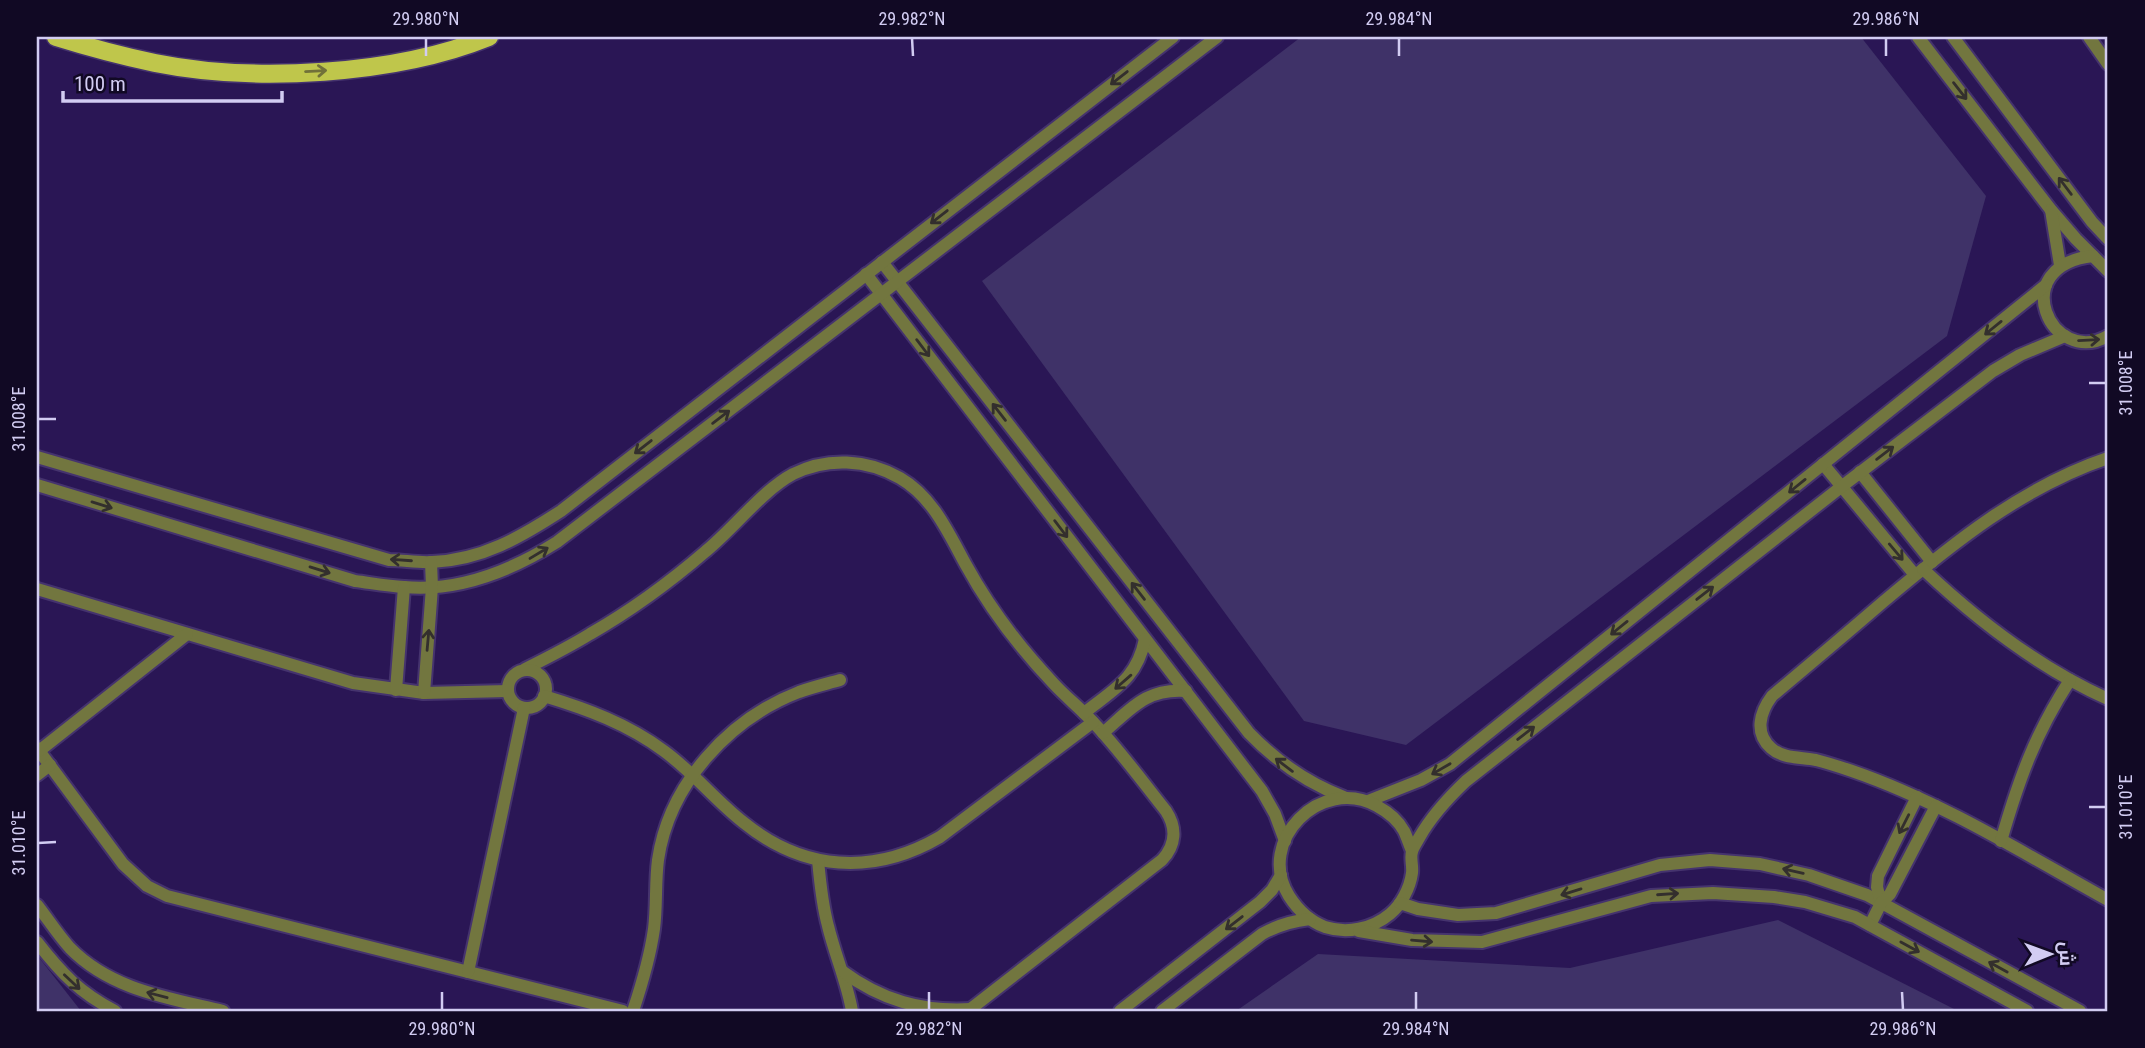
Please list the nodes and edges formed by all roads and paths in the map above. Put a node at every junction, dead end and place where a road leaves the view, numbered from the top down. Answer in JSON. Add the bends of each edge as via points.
{"nodes":[{"id":1,"x":56,"y":37,"type":"edge"},
{"id":2,"x":489,"y":37,"type":"edge"},
{"id":3,"x":1173,"y":37,"type":"edge"},
{"id":4,"x":1217,"y":37,"type":"edge"},
{"id":5,"x":1918,"y":37,"type":"edge"},
{"id":6,"x":1953,"y":37,"type":"edge"},
{"id":7,"x":2089,"y":37,"type":"edge"},
{"id":8,"x":2108,"y":64,"type":"edge"},
{"id":9,"x":2051,"y":210,"type":"junction"},
{"id":10,"x":2108,"y":239,"type":"edge"},
{"id":11,"x":2093,"y":256,"type":"junction"},
{"id":12,"x":882,"y":262,"type":"junction"},
{"id":13,"x":2060,"y":265,"type":"junction"},
{"id":14,"x":2108,"y":270,"type":"edge"},
{"id":15,"x":866,"y":274,"type":"junction"},
{"id":16,"x":897,"y":282,"type":"junction"},
{"id":17,"x":2046,"y":285,"type":"junction"},
{"id":18,"x":881,"y":294,"type":"junction"},
{"id":19,"x":2065,"y":336,"type":"junction"},
{"id":20,"x":2108,"y":336,"type":"edge"},
{"id":21,"x":37,"y":457,"type":"edge"},
{"id":22,"x":2108,"y":458,"type":"edge"},
{"id":23,"x":1823,"y":464,"type":"junction"},
{"id":24,"x":1860,"y":472,"type":"junction"},
{"id":25,"x":37,"y":485,"type":"edge"},
{"id":26,"x":1840,"y":487,"type":"junction"},
{"id":27,"x":430,"y":562,"type":"junction"},
{"id":28,"x":1924,"y":569,"type":"junction"},
{"id":29,"x":404,"y":587,"type":"junction"},
{"id":30,"x":432,"y":587,"type":"junction"},
{"id":31,"x":37,"y":589,"type":"edge"},
{"id":32,"x":187,"y":634,"type":"junction"},
{"id":33,"x":1145,"y":639,"type":"junction"},
{"id":34,"x":525,"y":669,"type":"junction"},
{"id":35,"x":840,"y":680,"type":"dead end"},
{"id":36,"x":2070,"y":680,"type":"junction"},
{"id":37,"x":396,"y":690,"type":"junction"},
{"id":38,"x":508,"y":691,"type":"junction"},
{"id":39,"x":1186,"y":691,"type":"junction"},
{"id":40,"x":424,"y":693,"type":"junction"},
{"id":41,"x":544,"y":696,"type":"junction"},
{"id":42,"x":2108,"y":699,"type":"edge"},
{"id":43,"x":524,"y":708,"type":"junction"},
{"id":44,"x":1089,"y":717,"type":"junction"},
{"id":45,"x":1102,"y":733,"type":"junction"},
{"id":46,"x":38,"y":749,"type":"edge"},
{"id":47,"x":50,"y":765,"type":"junction"},
{"id":48,"x":692,"y":774,"type":"junction"},
{"id":49,"x":37,"y":775,"type":"edge"},
{"id":50,"x":1344,"y":797,"type":"junction"},
{"id":51,"x":1917,"y":797,"type":"junction"},
{"id":52,"x":1367,"y":801,"type":"junction"},
{"id":53,"x":1936,"y":806,"type":"junction"},
{"id":54,"x":1284,"y":841,"type":"junction"},
{"id":55,"x":2001,"y":841,"type":"junction"},
{"id":56,"x":1412,"y":851,"type":"junction"},
{"id":57,"x":818,"y":860,"type":"junction"},
{"id":58,"x":1281,"y":875,"type":"junction"},
{"id":59,"x":2108,"y":900,"type":"edge"},
{"id":60,"x":1400,"y":902,"type":"junction"},
{"id":61,"x":1881,"y":903,"type":"junction"},
{"id":62,"x":37,"y":905,"type":"edge"},
{"id":63,"x":1310,"y":919,"type":"junction"},
{"id":64,"x":1870,"y":925,"type":"junction"},
{"id":65,"x":1355,"y":930,"type":"junction"},
{"id":66,"x":37,"y":942,"type":"edge"},
{"id":67,"x":842,"y":971,"type":"junction"},
{"id":68,"x":468,"y":972,"type":"junction"},
{"id":69,"x":970,"y":1010,"type":"edge"},
{"id":70,"x":116,"y":1011,"type":"edge"},
{"id":71,"x":223,"y":1011,"type":"edge"},
{"id":72,"x":623,"y":1011,"type":"edge"},
{"id":73,"x":633,"y":1011,"type":"edge"},
{"id":74,"x":852,"y":1011,"type":"edge"},
{"id":75,"x":1120,"y":1011,"type":"edge"},
{"id":76,"x":1162,"y":1011,"type":"edge"},
{"id":77,"x":2027,"y":1011,"type":"edge"},
{"id":78,"x":2080,"y":1011,"type":"edge"}],
"edges":[{"from":1,"to":2,"type":"main road","one_way":true,"via":[[156,63],[271,73],[397,62]]},
{"from":3,"to":12,"type":"street","one_way":true},
{"from":4,"to":16,"type":"street"},
{"from":5,"to":9,"type":"street","one_way":true},
{"from":10,"to":6,"type":"street","one_way":true},
{"from":7,"to":8,"type":"street"},
{"from":9,"to":11,"type":"street"},
{"from":9,"to":13,"type":"street"},
{"from":11,"to":13,"type":"street"},
{"from":11,"to":14,"type":"street"},
{"from":12,"to":15,"type":"street"},
{"from":12,"to":16,"type":"street"},
{"from":13,"to":17,"type":"street"},
{"from":15,"to":18,"type":"street"},
{"from":15,"to":27,"type":"street","one_way":true,"via":[[561,511],[492,551]]},
{"from":16,"to":18,"type":"street"},
{"from":50,"to":16,"type":"street","one_way":true,"via":[[1294,772],[1249,733]]},
{"from":17,"to":19,"type":"street","via":[[2047,314]]},
{"from":17,"to":23,"type":"street","one_way":true},
{"from":30,"to":18,"type":"street","one_way":true,"via":[[500,572],[557,542]]},
{"from":18,"to":33,"type":"street","one_way":true},
{"from":19,"to":20,"type":"street","one_way":true,"via":[[2084,342]]},
{"from":24,"to":19,"type":"street","one_way":true,"via":[[2008,361]]},
{"from":27,"to":21,"type":"street","one_way":true,"via":[[389,560]]},
{"from":22,"to":28,"type":"street","via":[[2013,502]]},
{"from":23,"to":26,"type":"street"},
{"from":23,"to":52,"type":"street","one_way":true,"via":[[1450,764]]},
{"from":24,"to":26,"type":"street"},
{"from":24,"to":28,"type":"street"},
{"from":25,"to":29,"type":"street","one_way":true,"via":[[355,581]]},
{"from":26,"to":28,"type":"street","one_way":true},
{"from":56,"to":26,"type":"street","one_way":true,"via":[[1430,818],[1466,781]]},
{"from":27,"to":30,"type":"street"},
{"from":28,"to":36,"type":"street","via":[[1992,629]]},
{"from":28,"to":51,"type":"street","via":[[1772,696],[1760,720],[1762,734],[1779,754],[1842,768]]},
{"from":29,"to":30,"type":"street"},
{"from":29,"to":37,"type":"street"},
{"from":40,"to":30,"type":"street","one_way":true},
{"from":31,"to":32,"type":"street"},
{"from":32,"to":37,"type":"street","via":[[332,678]]},
{"from":32,"to":46,"type":"street"},
{"from":33,"to":39,"type":"street"},
{"from":33,"to":44,"type":"street","one_way":true,"via":[[1129,678]]},
{"from":34,"to":38,"type":"street","via":[[510,680]]},
{"from":34,"to":41,"type":"street","via":[[542,678]]},
{"from":34,"to":44,"type":"street","via":[[590,635],[671,580],[773,487],[813,466],[846,462],[877,468],[922,495],[1007,629]]},
{"from":35,"to":48,"type":"street","via":[[798,693],[758,713],[723,740]]},
{"from":36,"to":42,"type":"street"},
{"from":36,"to":55,"type":"street","via":[[2028,756]]},
{"from":37,"to":40,"type":"street"},
{"from":38,"to":40,"type":"street"},
{"from":38,"to":43,"type":"street","via":[[513,702]]},
{"from":39,"to":45,"type":"street","via":[[1147,696]]},
{"from":39,"to":54,"type":"street","via":[[1262,790]]},
{"from":41,"to":43,"type":"street","via":[[536,705]]},
{"from":41,"to":48,"type":"street","via":[[630,729]]},
{"from":43,"to":68,"type":"street"},
{"from":44,"to":45,"type":"street"},
{"from":44,"to":57,"type":"street","via":[[924,846],[872,862]]},
{"from":45,"to":69,"type":"street","via":[[1170,818],[1171,848],[1162,860]]},
{"from":46,"to":47,"type":"street"},
{"from":47,"to":49,"type":"street"},
{"from":47,"to":68,"type":"street","via":[[123,864],[157,892]]},
{"from":48,"to":57,"type":"street","via":[[761,836]]},
{"from":48,"to":73,"type":"street","via":[[661,843],[651,950]]},
{"from":50,"to":52,"type":"street"},
{"from":50,"to":54,"type":"street","via":[[1308,810]]},
{"from":51,"to":53,"type":"street"},
{"from":51,"to":61,"type":"street","one_way":true,"via":[[1878,876]]},
{"from":52,"to":56,"type":"street","via":[[1388,812],[1403,829]]},
{"from":53,"to":55,"type":"street"},
{"from":53,"to":61,"type":"street"},
{"from":54,"to":58,"type":"street"},
{"from":55,"to":59,"type":"street"},
{"from":56,"to":60,"type":"street","via":[[1412,874]]},
{"from":57,"to":67,"type":"street","via":[[827,923]]},
{"from":58,"to":63,"type":"street","via":[[1296,907]]},
{"from":58,"to":75,"type":"street","one_way":true,"via":[[1260,902]]},
{"from":61,"to":60,"type":"street","one_way":true,"via":[[1809,875],[1760,864],[1710,860],[1660,865],[1496,913],[1438,913]]},
{"from":60,"to":65,"type":"street","via":[[1390,914]]},
{"from":61,"to":64,"type":"street"},
{"from":78,"to":61,"type":"street","one_way":true},
{"from":71,"to":62,"type":"street","one_way":true,"via":[[154,995],[108,977],[69,947]]},
{"from":63,"to":65,"type":"street","via":[[1332,928]]},
{"from":63,"to":76,"type":"street","via":[[1262,933]]},
{"from":65,"to":64,"type":"street","one_way":true,"via":[[1412,940],[1482,942],[1651,896],[1713,893],[1805,902]]},
{"from":64,"to":77,"type":"street","one_way":true},
{"from":66,"to":70,"type":"street","one_way":true,"via":[[70,982]]},
{"from":67,"to":69,"type":"street","via":[[893,1000],[931,1009]]},
{"from":67,"to":74,"type":"street"},
{"from":68,"to":72,"type":"street"}]}
